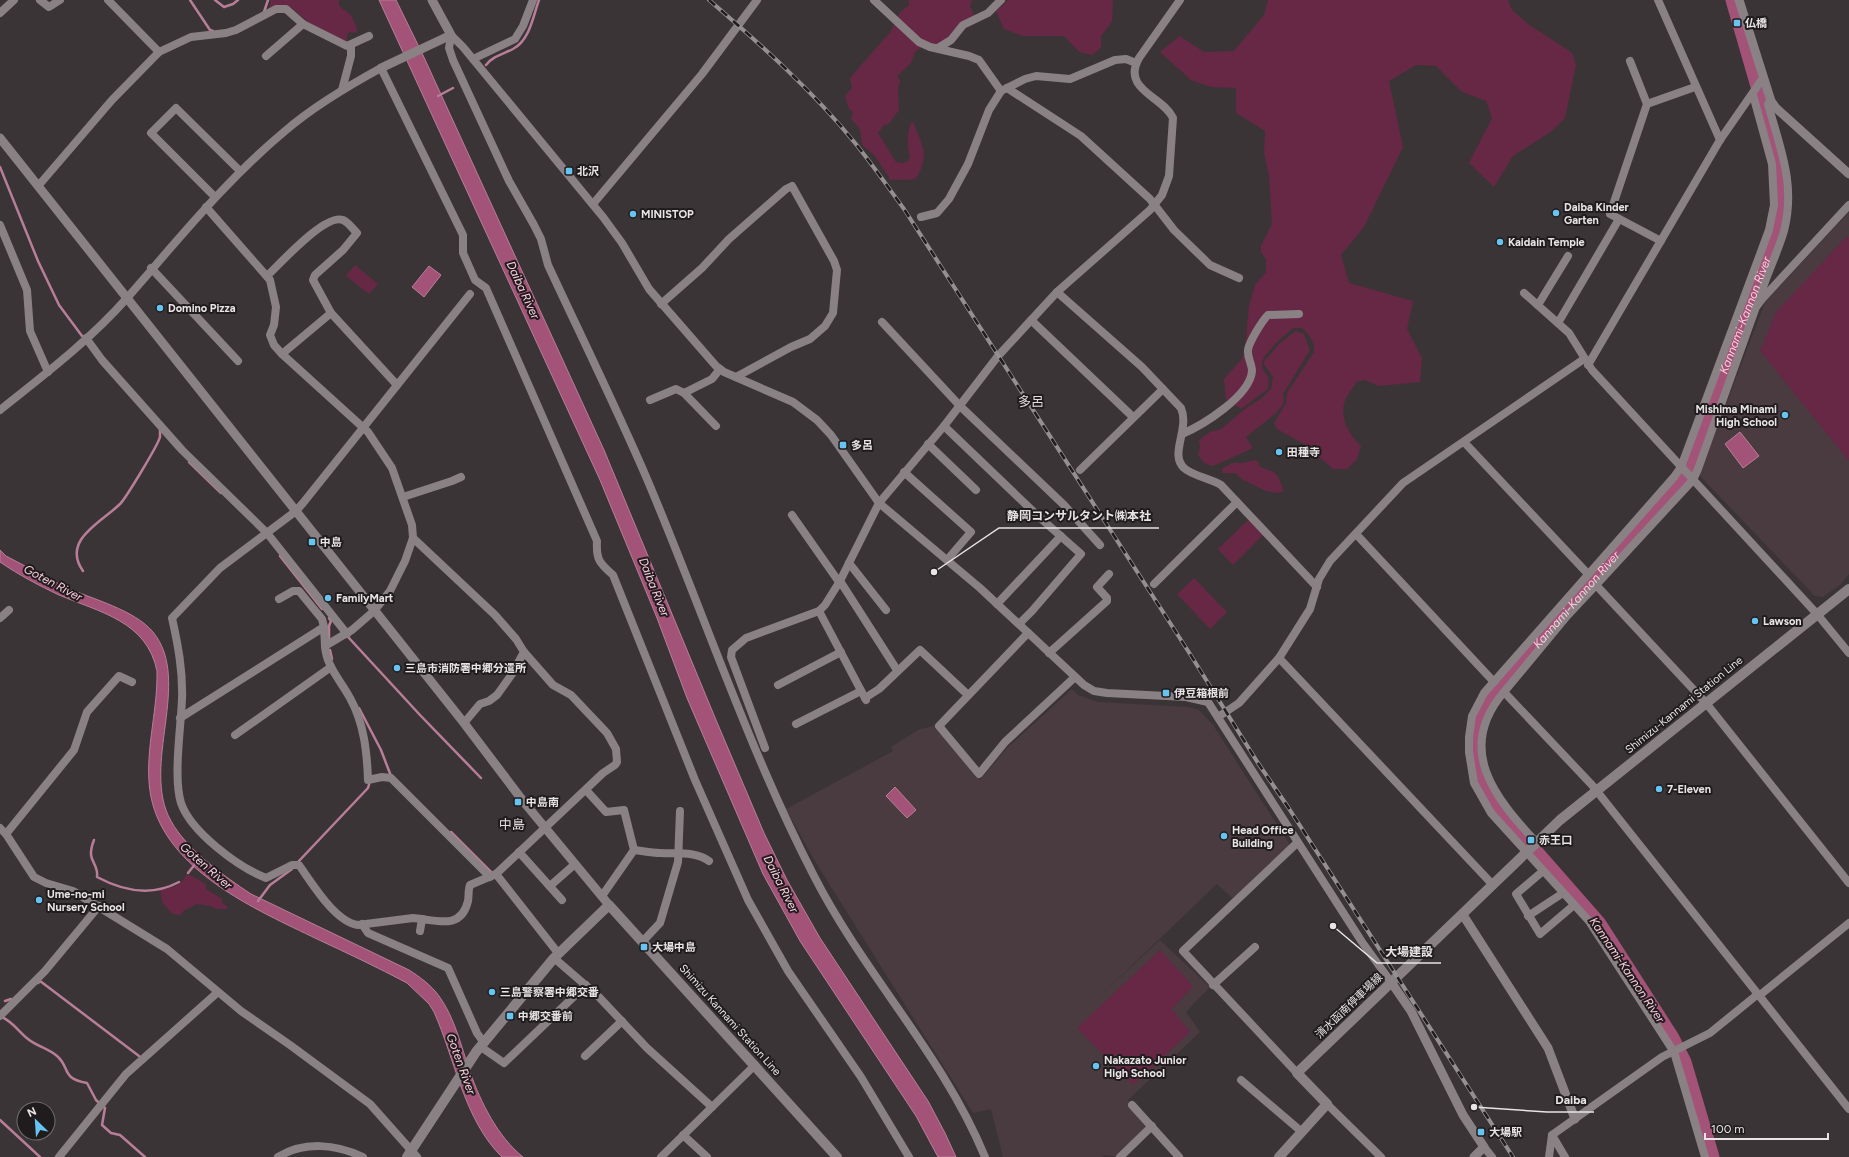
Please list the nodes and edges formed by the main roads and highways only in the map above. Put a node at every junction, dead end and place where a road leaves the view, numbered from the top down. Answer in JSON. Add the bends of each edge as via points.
{"nodes":[{"id":1,"x":1849,"y":589,"type":"edge"},
{"id":2,"x":1531,"y":847,"type":"joint"},
{"id":3,"x":412,"y":1155,"type":"edge"},
{"id":4,"x":837,"y":1157,"type":"edge"},
{"id":5,"x":1279,"y":1157,"type":"edge"}],
"edges":[{"from":1,"to":2,"type":"main road","name":"Shimizu-Kannami Station Line","via":[[1595,791]]},
{"from":2,"to":5,"type":"main road","name":"清水函南停車場線","via":[[1297,1073],[1327,1104]]},
{"from":3,"to":4,"type":"main road","name":"Shimizu Kannami Station Line","via":[[448,1092],[481,1047],[556,955],[609,905]]}]}
